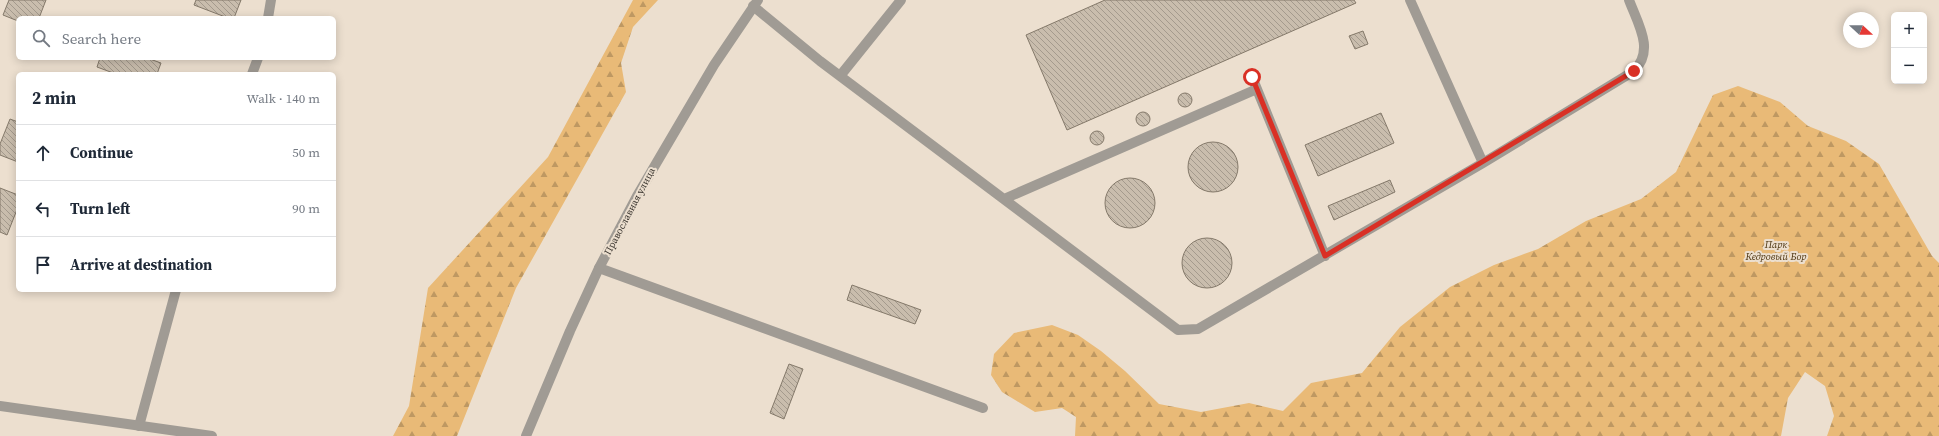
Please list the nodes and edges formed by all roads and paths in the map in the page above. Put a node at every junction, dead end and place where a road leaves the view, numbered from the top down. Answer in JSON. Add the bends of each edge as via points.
{"nodes":[{"id":1,"x":271,"y":0,"type":"edge"},
{"id":2,"x":901,"y":0,"type":"edge"},
{"id":3,"x":1410,"y":0,"type":"edge"},
{"id":4,"x":1629,"y":0,"type":"edge"},
{"id":5,"x":756,"y":3,"type":"edge"},
{"id":6,"x":268,"y":16,"type":"edge"},
{"id":7,"x":257,"y":60,"type":"edge"},
{"id":8,"x":253,"y":72,"type":"edge"},
{"id":9,"x":840,"y":76,"type":"junction"},
{"id":10,"x":1252,"y":77,"type":"dead end"},
{"id":11,"x":1256,"y":89,"type":"junction"},
{"id":12,"x":1483,"y":163,"type":"junction"},
{"id":13,"x":1004,"y":199,"type":"junction"},
{"id":14,"x":1325,"y":256,"type":"junction"},
{"id":15,"x":598,"y":268,"type":"junction"},
{"id":16,"x":175,"y":292,"type":"edge"},
{"id":17,"x":0,"y":406,"type":"edge"},
{"id":18,"x":983,"y":408,"type":"dead end"},
{"id":19,"x":139,"y":426,"type":"junction"},
{"id":20,"x":212,"y":436,"type":"edge"},
{"id":21,"x":526,"y":436,"type":"edge"}],
"edges":[{"from":1,"to":6,"type":"street"},
{"from":2,"to":9,"type":"street"},
{"from":3,"to":12,"type":"street"},
{"from":4,"to":12,"type":"street","via":[[1644,40],[1645,54],[1642,64]]},
{"from":5,"to":9,"type":"street"},
{"from":5,"to":15,"type":"street","name":"Православная улица","via":[[678,124]]},
{"from":7,"to":8,"type":"street"},
{"from":9,"to":13,"type":"street"},
{"from":10,"to":11,"type":"street"},
{"from":11,"to":13,"type":"street"},
{"from":11,"to":14,"type":"street"},
{"from":12,"to":14,"type":"street"},
{"from":13,"to":14,"type":"street","via":[[1178,330],[1198,329]]},
{"from":15,"to":18,"type":"street"},
{"from":15,"to":21,"type":"street","name":"Православная улица"},
{"from":16,"to":19,"type":"street"},
{"from":17,"to":19,"type":"street"},
{"from":19,"to":20,"type":"street"}]}
